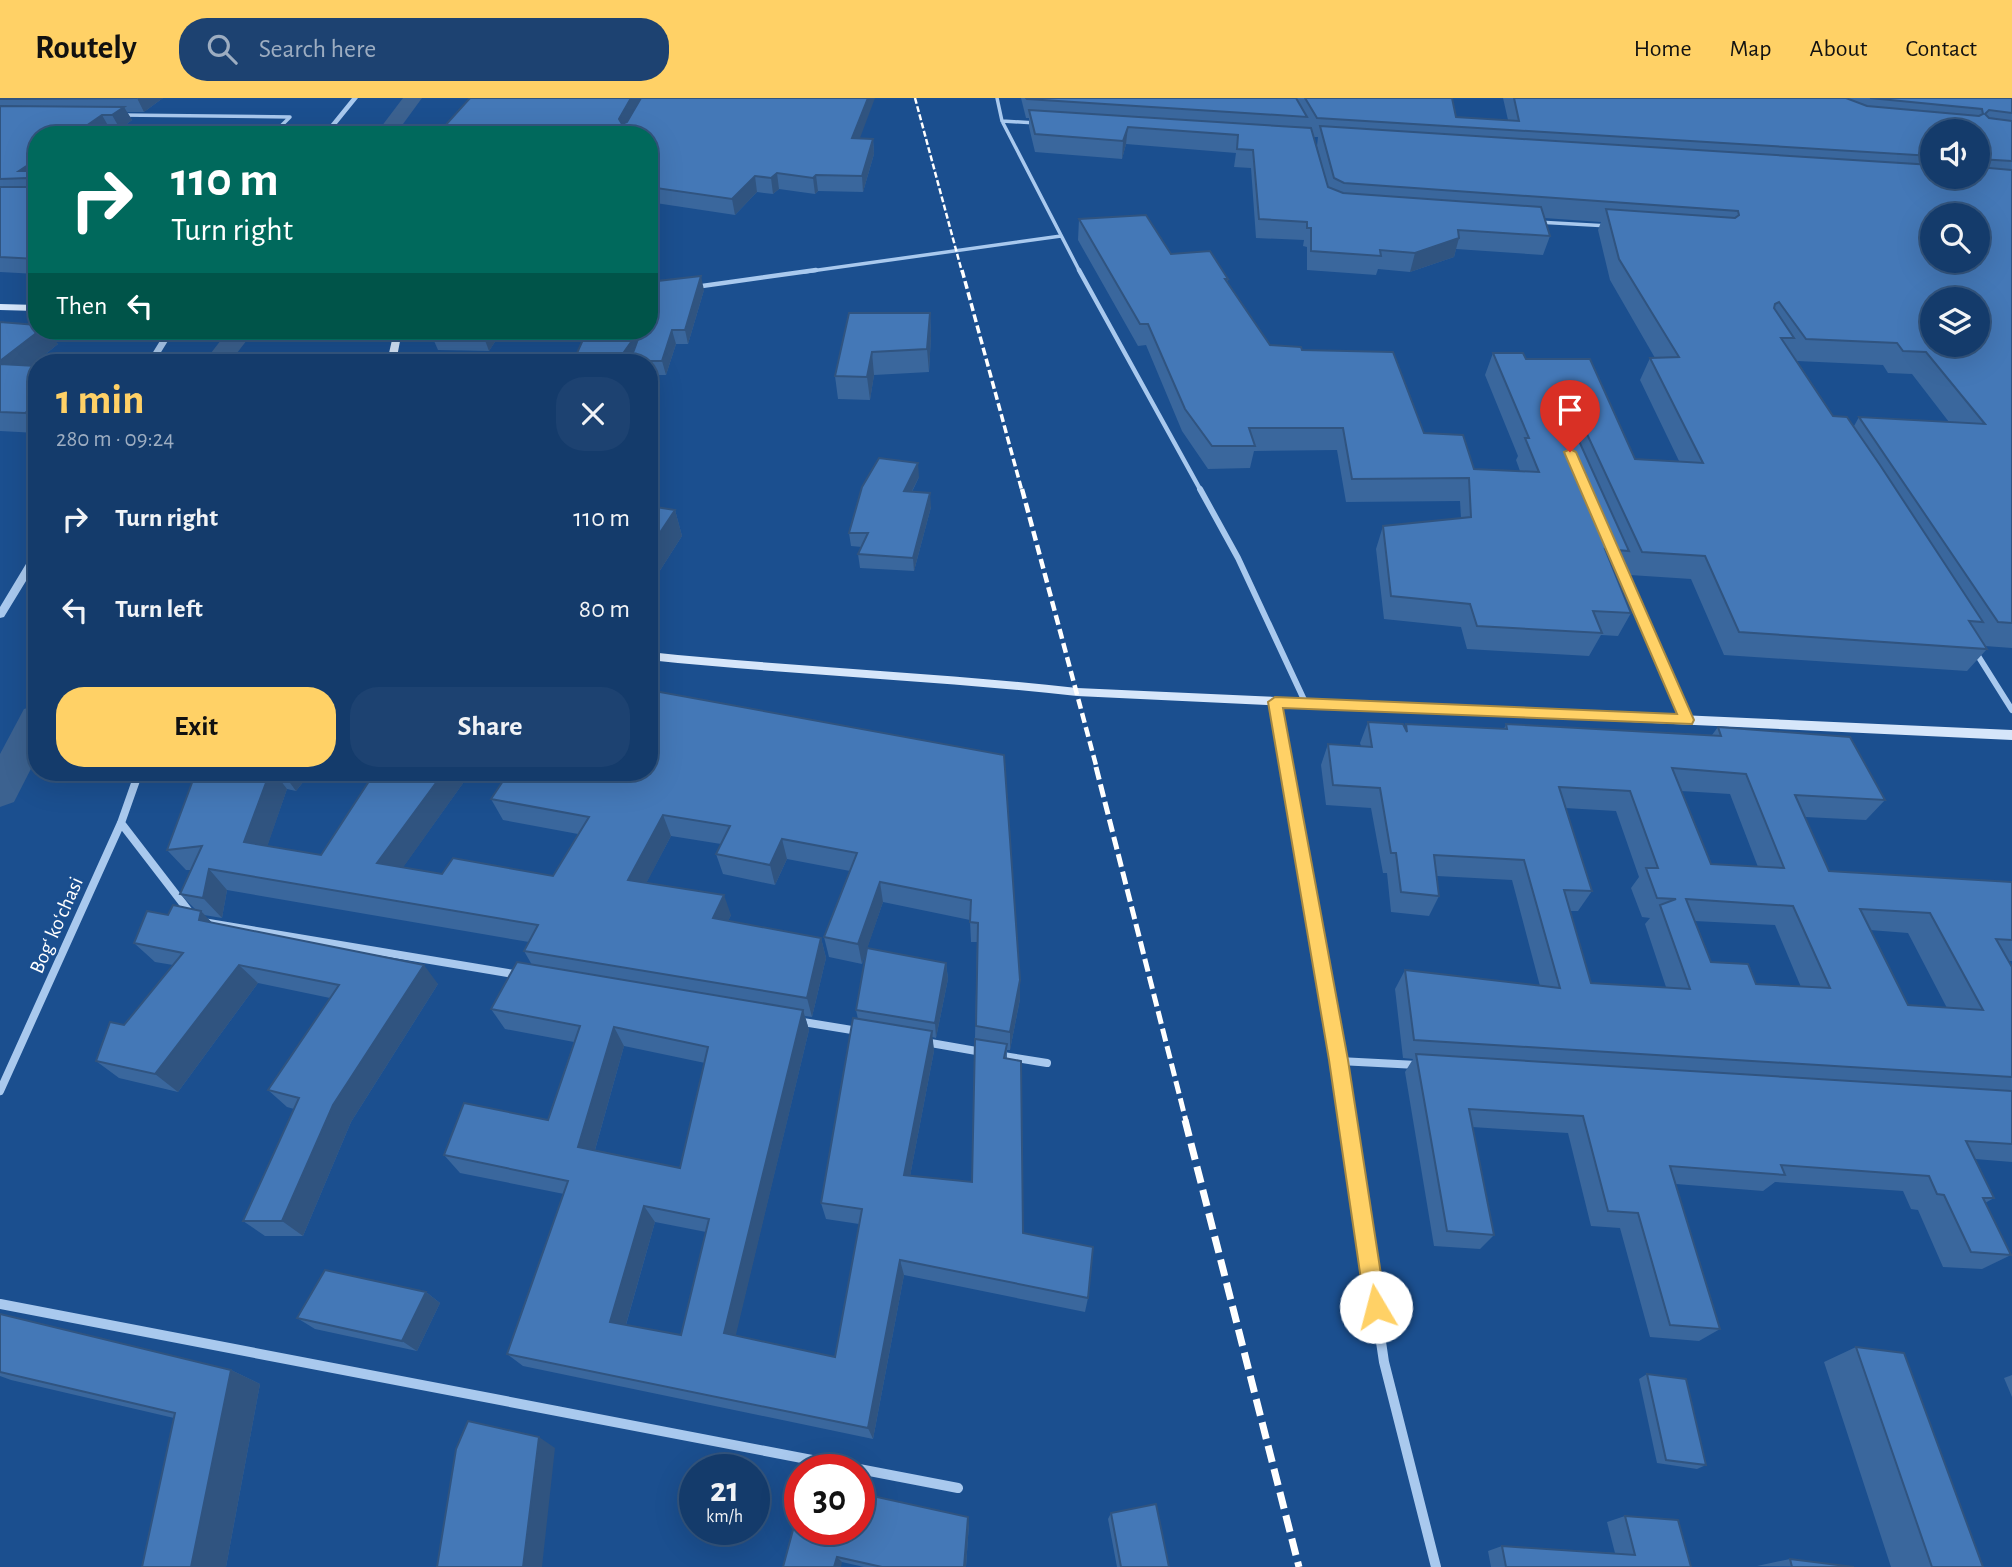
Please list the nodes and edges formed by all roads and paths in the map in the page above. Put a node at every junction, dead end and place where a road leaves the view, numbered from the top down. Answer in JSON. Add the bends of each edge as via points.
{"nodes":[{"id":1,"x":355,"y":98,"type":"edge"},
{"id":2,"x":997,"y":98,"type":"edge"},
{"id":3,"x":110,"y":115,"type":"edge"},
{"id":4,"x":1002,"y":121,"type":"junction"},
{"id":5,"x":1042,"y":123,"type":"edge"},
{"id":6,"x":281,"y":126,"type":"edge"},
{"id":7,"x":332,"y":126,"type":"edge"},
{"id":8,"x":1532,"y":221,"type":"edge"},
{"id":9,"x":1615,"y":227,"type":"edge"},
{"id":10,"x":1060,"y":236,"type":"junction"},
{"id":11,"x":691,"y":287,"type":"edge"},
{"id":12,"x":0,"y":306,"type":"edge"},
{"id":13,"x":28,"y":308,"type":"edge"},
{"id":14,"x":1615,"y":555,"type":"edge"},
{"id":15,"x":28,"y":569,"type":"edge"},
{"id":16,"x":0,"y":615,"type":"edge"},
{"id":17,"x":1967,"y":640,"type":"edge"},
{"id":18,"x":658,"y":657,"type":"edge"},
{"id":19,"x":1275,"y":702,"type":"junction"},
{"id":20,"x":1306,"y":704,"type":"junction"},
{"id":21,"x":2012,"y":710,"type":"edge"},
{"id":22,"x":1687,"y":720,"type":"junction"},
{"id":23,"x":2012,"y":735,"type":"edge"},
{"id":24,"x":136,"y":781,"type":"edge"},
{"id":25,"x":121,"y":823,"type":"junction"},
{"id":26,"x":525,"y":975,"type":"edge"},
{"id":27,"x":786,"y":1019,"type":"edge"},
{"id":28,"x":869,"y":1033,"type":"edge"},
{"id":29,"x":910,"y":1040,"type":"edge"},
{"id":30,"x":1339,"y":1060,"type":"junction"},
{"id":31,"x":1047,"y":1063,"type":"dead end"},
{"id":32,"x":1421,"y":1066,"type":"edge"},
{"id":33,"x":0,"y":1091,"type":"edge"},
{"id":34,"x":0,"y":1304,"type":"edge"},
{"id":35,"x":958,"y":1489,"type":"dead end"},
{"id":36,"x":1436,"y":1567,"type":"edge"}],
"edges":[{"from":1,"to":7,"type":"street"},
{"from":2,"to":4,"type":"street"},
{"from":3,"to":6,"type":"street","via":[[290,117]]},
{"from":4,"to":5,"type":"street"},
{"from":4,"to":10,"type":"street"},
{"from":8,"to":9,"type":"street"},
{"from":10,"to":11,"type":"street"},
{"from":10,"to":20,"type":"street","via":[[1238,558]]},
{"from":12,"to":13,"type":"main road"},
{"from":14,"to":22,"type":"street"},
{"from":15,"to":16,"type":"street"},
{"from":17,"to":21,"type":"street"},
{"from":18,"to":19,"type":"main road","via":[[1001,682],[1077,692]]},
{"from":19,"to":20,"type":"main road"},
{"from":19,"to":30,"type":"street"},
{"from":20,"to":22,"type":"main road"},
{"from":22,"to":23,"type":"main road"},
{"from":24,"to":25,"type":"street","name":"Bogʻ koʻchasi"},
{"from":25,"to":26,"type":"street","via":[[196,920]]},
{"from":25,"to":33,"type":"street","name":"Bogʻ koʻchasi"},
{"from":27,"to":28,"type":"street"},
{"from":29,"to":31,"type":"street"},
{"from":30,"to":32,"type":"street"},
{"from":30,"to":36,"type":"street","via":[[1384,1362]]},
{"from":34,"to":35,"type":"street"}]}
